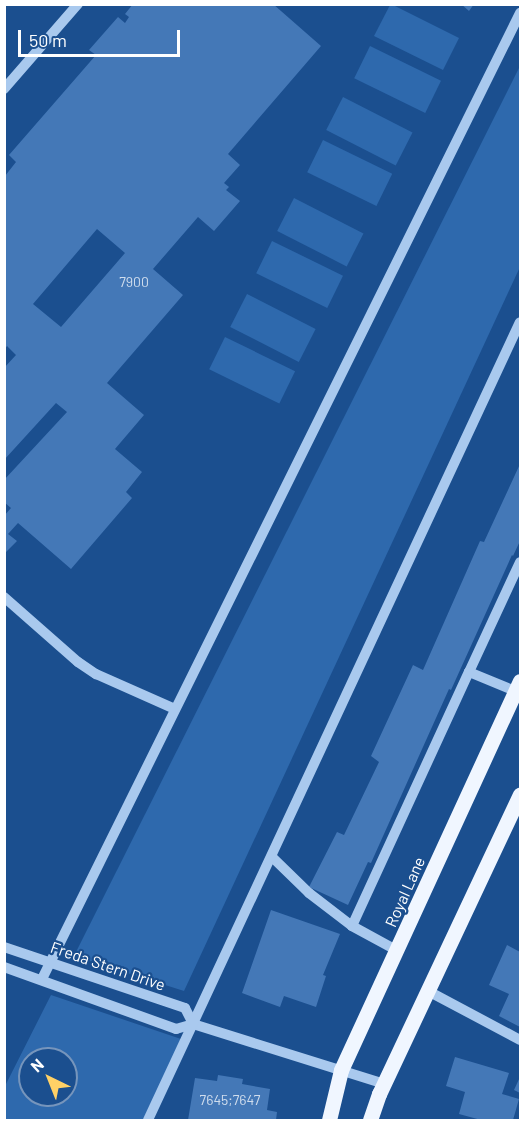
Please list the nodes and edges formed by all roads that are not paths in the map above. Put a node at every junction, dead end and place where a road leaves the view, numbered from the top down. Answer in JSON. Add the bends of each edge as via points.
{"nodes":[{"id":1,"x":78,"y":4,"type":"edge"},
{"id":2,"x":520,"y":13,"type":"edge"},
{"id":3,"x":4,"y":88,"type":"edge"},
{"id":4,"x":520,"y":322,"type":"edge"},
{"id":5,"x":520,"y":562,"type":"edge"},
{"id":6,"x":4,"y":597,"type":"edge"},
{"id":7,"x":469,"y":672,"type":"junction"},
{"id":8,"x":517,"y":692,"type":"edge"},
{"id":9,"x":175,"y":709,"type":"junction"},
{"id":10,"x":520,"y":795,"type":"edge"},
{"id":11,"x":272,"y":857,"type":"junction"},
{"id":12,"x":352,"y":926,"type":"junction"},
{"id":13,"x":4,"y":947,"type":"edge"},
{"id":14,"x":398,"y":951,"type":"junction"},
{"id":15,"x":51,"y":962,"type":"junction"},
{"id":16,"x":4,"y":967,"type":"edge"},
{"id":17,"x":42,"y":979,"type":"junction"},
{"id":18,"x":428,"y":991,"type":"junction"},
{"id":19,"x":193,"y":1024,"type":"junction"},
{"id":20,"x":520,"y":1040,"type":"edge"},
{"id":21,"x":341,"y":1070,"type":"junction"},
{"id":22,"x":384,"y":1084,"type":"junction"},
{"id":23,"x":148,"y":1120,"type":"edge"},
{"id":24,"x":329,"y":1120,"type":"edge"},
{"id":25,"x":370,"y":1120,"type":"edge"}],
"edges":[{"from":1,"to":3,"type":"street"},
{"from":2,"to":9,"type":"street"},
{"from":4,"to":11,"type":"street"},
{"from":5,"to":7,"type":"street"},
{"from":6,"to":9,"type":"street","via":[[96,674]]},
{"from":7,"to":8,"type":"street"},
{"from":7,"to":12,"type":"street"},
{"from":8,"to":14,"type":"main road","name":"Royal Lane"},
{"from":9,"to":15,"type":"street"},
{"from":10,"to":18,"type":"main road"},
{"from":11,"to":12,"type":"street","via":[[309,893]]},
{"from":11,"to":19,"type":"street"},
{"from":12,"to":14,"type":"street"},
{"from":13,"to":15,"type":"street","name":"Freda Stern Drive"},
{"from":14,"to":21,"type":"main road","name":"Royal Lane"},
{"from":15,"to":17,"type":"street"},
{"from":15,"to":19,"type":"street","name":"Freda Stern Drive","via":[[185,1008]]},
{"from":16,"to":17,"type":"street","name":"Freda Stern Drive"},
{"from":17,"to":19,"type":"street","name":"Freda Stern Drive","via":[[176,1029]]},
{"from":18,"to":20,"type":"street"},
{"from":18,"to":22,"type":"main road"},
{"from":19,"to":21,"type":"street","name":"Freda Stern Drive"},
{"from":19,"to":23,"type":"street"},
{"from":21,"to":22,"type":"street","name":"Freda Stern Drive"},
{"from":21,"to":24,"type":"main road","name":"Royal Lane"},
{"from":22,"to":25,"type":"main road"}]}
